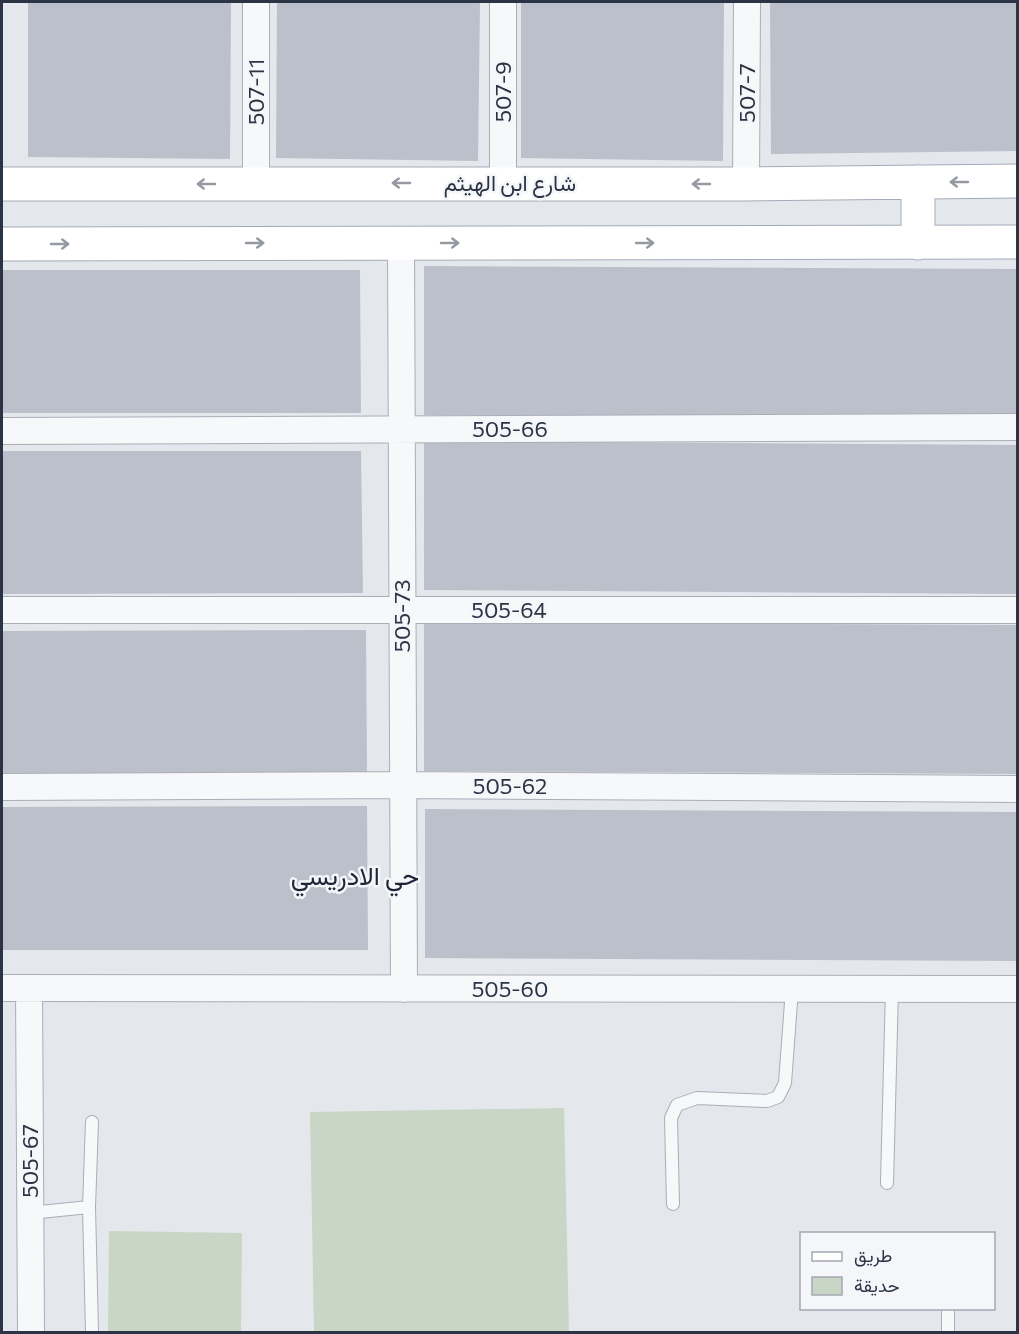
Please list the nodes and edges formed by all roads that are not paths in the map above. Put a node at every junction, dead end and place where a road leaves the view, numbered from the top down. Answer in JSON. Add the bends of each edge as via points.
{"nodes":[{"id":1,"x":256,"y":2,"type":"edge"},
{"id":2,"x":503,"y":2,"type":"edge"},
{"id":3,"x":747,"y":2,"type":"edge"},
{"id":4,"x":918,"y":182,"type":"junction"},
{"id":5,"x":1017,"y":182,"type":"edge"},
{"id":6,"x":256,"y":183,"type":"junction"},
{"id":7,"x":503,"y":183,"type":"junction"},
{"id":8,"x":2,"y":184,"type":"edge"},
{"id":9,"x":746,"y":184,"type":"junction"},
{"id":10,"x":1017,"y":242,"type":"edge"},
{"id":11,"x":401,"y":243,"type":"junction"},
{"id":12,"x":918,"y":243,"type":"junction"},
{"id":13,"x":2,"y":244,"type":"edge"},
{"id":14,"x":1017,"y":427,"type":"edge"},
{"id":15,"x":402,"y":430,"type":"junction"},
{"id":16,"x":2,"y":431,"type":"edge"},
{"id":17,"x":1017,"y":609,"type":"edge"},
{"id":18,"x":2,"y":610,"type":"edge"},
{"id":19,"x":402,"y":610,"type":"junction"},
{"id":20,"x":403,"y":785,"type":"junction"},
{"id":21,"x":2,"y":787,"type":"edge"},
{"id":22,"x":1017,"y":789,"type":"edge"},
{"id":23,"x":2,"y":988,"type":"edge"},
{"id":24,"x":29,"y":988,"type":"junction"},
{"id":25,"x":404,"y":988,"type":"junction"},
{"id":26,"x":792,"y":989,"type":"junction"},
{"id":27,"x":892,"y":989,"type":"junction"},
{"id":28,"x":1017,"y":989,"type":"edge"},
{"id":29,"x":92,"y":1122,"type":"dead end"},
{"id":30,"x":887,"y":1183,"type":"dead end"},
{"id":31,"x":673,"y":1204,"type":"dead end"},
{"id":32,"x":89,"y":1207,"type":"junction"},
{"id":33,"x":30,"y":1213,"type":"junction"},
{"id":34,"x":948,"y":1313,"type":"dead end"},
{"id":35,"x":31,"y":1332,"type":"edge"},
{"id":36,"x":92,"y":1332,"type":"edge"},
{"id":37,"x":948,"y":1332,"type":"edge"}],
"edges":[{"from":1,"to":6,"type":"street","name":"507-11"},
{"from":2,"to":7,"type":"street","name":"507-9"},
{"from":3,"to":9,"type":"street","name":"507-7"},
{"from":5,"to":4,"type":"main road","name":"شارع ابن الهيثم","one_way":true},
{"from":4,"to":9,"type":"main road","name":"شارع ابن الهيثم"},
{"from":4,"to":12,"type":"main road"},
{"from":7,"to":6,"type":"main road","name":"شارع ابن الهيثم","one_way":true},
{"from":6,"to":8,"type":"main road","name":"شارع ابن الهيثم","one_way":true},
{"from":9,"to":7,"type":"main road","name":"شارع ابن الهيثم","one_way":true},
{"from":10,"to":12,"type":"main road"},
{"from":11,"to":12,"type":"main road","one_way":true},
{"from":13,"to":11,"type":"main road","one_way":true},
{"from":11,"to":15,"type":"street","name":"505-73"},
{"from":14,"to":15,"type":"street","name":"505-66"},
{"from":15,"to":16,"type":"street","name":"505-66"},
{"from":15,"to":19,"type":"street","name":"505-73"},
{"from":17,"to":19,"type":"street","name":"505-64"},
{"from":18,"to":19,"type":"street","name":"505-64"},
{"from":19,"to":20,"type":"street","name":"505-73"},
{"from":20,"to":21,"type":"street","name":"505-62"},
{"from":20,"to":22,"type":"street","name":"505-62"},
{"from":20,"to":25,"type":"street","name":"505-73"},
{"from":23,"to":24,"type":"street","name":"505-60"},
{"from":24,"to":25,"type":"street","name":"505-60"},
{"from":24,"to":33,"type":"street","name":"505-67"},
{"from":25,"to":26,"type":"street","name":"505-60"},
{"from":26,"to":27,"type":"street","name":"505-60"},
{"from":26,"to":31,"type":"lane","via":[[785,1083],[778,1097],[767,1101],[697,1098],[677,1105],[670,1118]]},
{"from":27,"to":28,"type":"street","name":"505-60"},
{"from":27,"to":30,"type":"lane"},
{"from":29,"to":32,"type":"lane"},
{"from":32,"to":33,"type":"lane"},
{"from":32,"to":36,"type":"lane"},
{"from":33,"to":35,"type":"street","name":"505-67"},
{"from":34,"to":37,"type":"lane"}]}
